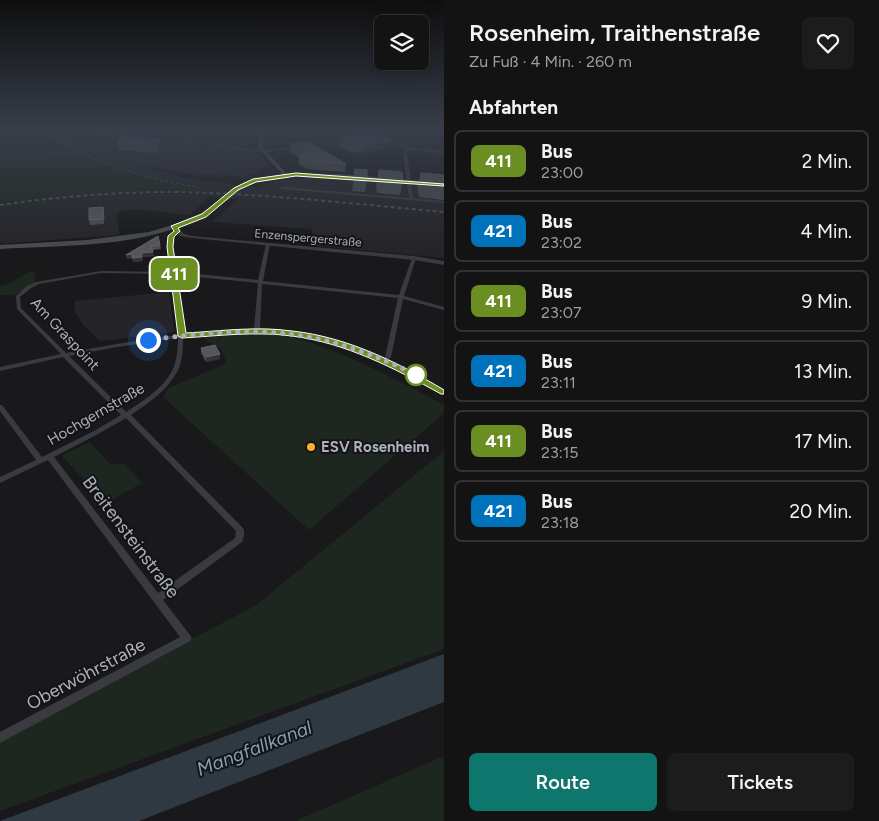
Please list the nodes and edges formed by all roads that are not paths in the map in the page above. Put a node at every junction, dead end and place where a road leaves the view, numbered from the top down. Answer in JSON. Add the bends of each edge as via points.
{"nodes":[{"id":1,"x":281,"y":169,"type":"edge"},
{"id":2,"x":406,"y":169,"type":"edge"},
{"id":3,"x":285,"y":174,"type":"junction"},
{"id":4,"x":409,"y":182,"type":"junction"},
{"id":5,"x":444,"y":184,"type":"edge"},
{"id":6,"x":282,"y":188,"type":"dead end"},
{"id":7,"x":411,"y":199,"type":"junction"},
{"id":8,"x":444,"y":202,"type":"edge"},
{"id":9,"x":175,"y":229,"type":"junction"},
{"id":10,"x":268,"y":244,"type":"junction"},
{"id":11,"x":0,"y":247,"type":"edge"},
{"id":12,"x":414,"y":258,"type":"junction"},
{"id":13,"x":444,"y":263,"type":"edge"},
{"id":14,"x":174,"y":273,"type":"junction"},
{"id":15,"x":260,"y":282,"type":"junction"},
{"id":16,"x":402,"y":297,"type":"junction"},
{"id":17,"x":444,"y":309,"type":"edge"},
{"id":18,"x":257,"y":331,"type":"junction"},
{"id":19,"x":182,"y":336,"type":"junction"},
{"id":20,"x":62,"y":354,"type":"junction"},
{"id":21,"x":386,"y":360,"type":"junction"},
{"id":22,"x":0,"y":369,"type":"edge"},
{"id":23,"x":444,"y":392,"type":"edge"},
{"id":24,"x":0,"y":407,"type":"edge"},
{"id":25,"x":126,"y":415,"type":"junction"},
{"id":26,"x":49,"y":456,"type":"junction"},
{"id":27,"x":40,"y":460,"type":"junction"},
{"id":28,"x":0,"y":480,"type":"edge"},
{"id":29,"x":157,"y":599,"type":"junction"},
{"id":30,"x":187,"y":638,"type":"joint"},
{"id":31,"x":0,"y":738,"type":"edge"}],
"edges":[{"from":1,"to":3,"type":"main road"},
{"from":2,"to":4,"type":"street"},
{"from":3,"to":4,"type":"main road"},
{"from":3,"to":9,"type":"main road","bridge":true,"via":[[245,184],[204,216]]},
{"from":4,"to":5,"type":"main road"},
{"from":4,"to":7,"type":"street"},
{"from":6,"to":7,"type":"street"},
{"from":7,"to":8,"type":"street"},
{"from":9,"to":10,"type":"street","name":"Enzenspergerstraße","via":[[192,237]]},
{"from":9,"to":11,"type":"main road","via":[[116,238]]},
{"from":9,"to":14,"type":"street","name":"Hochgernstraße","via":[[170,247]]},
{"from":10,"to":12,"type":"street","name":"Enzenspergerstraße"},
{"from":10,"to":15,"type":"street"},
{"from":12,"to":13,"type":"street","name":"Enzenspergerstraße"},
{"from":12,"to":16,"type":"street"},
{"from":14,"to":15,"type":"street","name":"Am Graspoint"},
{"from":14,"to":19,"type":"street","name":"Hochgernstraße"},
{"from":14,"to":20,"type":"street","name":"Am Graspoint","via":[[101,272],[29,287],[18,297],[19,308]]},
{"from":15,"to":16,"type":"street","name":"Am Graspoint"},
{"from":15,"to":18,"type":"street"},
{"from":16,"to":17,"type":"street","name":"Am Graspoint"},
{"from":16,"to":21,"type":"street"},
{"from":18,"to":19,"type":"street"},
{"from":18,"to":21,"type":"street","via":[[318,338]]},
{"from":19,"to":20,"type":"street"},
{"from":19,"to":25,"type":"street","name":"Hochgernstraße","via":[[174,371],[166,384]]},
{"from":20,"to":22,"type":"street"},
{"from":20,"to":25,"type":"street","name":"Am Graspoint"},
{"from":21,"to":23,"type":"street"},
{"from":24,"to":27,"type":"street"},
{"from":25,"to":26,"type":"street","name":"Hochgernstraße"},
{"from":25,"to":29,"type":"street","name":"Am Graspoint","via":[[240,530],[239,540]]},
{"from":26,"to":27,"type":"street","name":"Hochgernstraße"},
{"from":26,"to":29,"type":"street","name":"Breitensteinstraße"},
{"from":27,"to":28,"type":"street","name":"Hochgernstraße"},
{"from":29,"to":30,"type":"street","name":"Breitensteinstraße"},
{"from":30,"to":31,"type":"street","name":"Oberwöhrstraße"}]}
